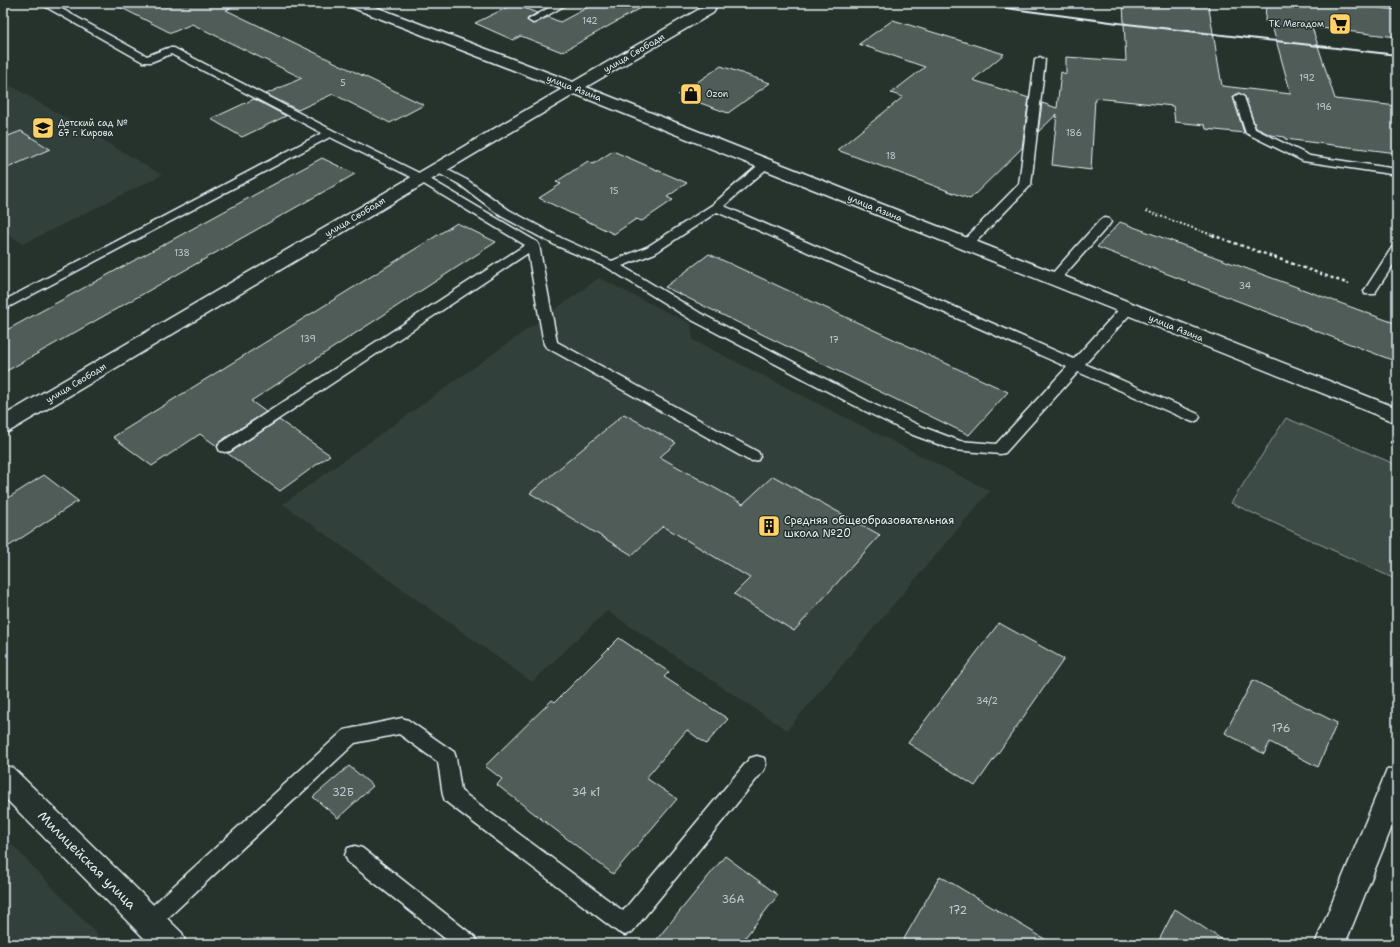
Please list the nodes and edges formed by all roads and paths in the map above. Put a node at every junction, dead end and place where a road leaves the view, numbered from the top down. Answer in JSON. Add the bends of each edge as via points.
{"nodes":[{"id":1,"x":44,"y":3,"type":"edge"},
{"id":2,"x":353,"y":3,"type":"edge"},
{"id":3,"x":564,"y":3,"type":"edge"},
{"id":4,"x":711,"y":7,"type":"edge"},
{"id":5,"x":533,"y":20,"type":"dead end"},
{"id":6,"x":1040,"y":60,"type":"dead end"},
{"id":7,"x":574,"y":88,"type":"junction"},
{"id":8,"x":1239,"y":97,"type":"dead end"},
{"id":9,"x":330,"y":133,"type":"junction"},
{"id":10,"x":766,"y":164,"type":"junction"},
{"id":11,"x":438,"y":168,"type":"junction"},
{"id":12,"x":1397,"y":172,"type":"edge"},
{"id":13,"x":421,"y":178,"type":"junction"},
{"id":14,"x":716,"y":207,"type":"junction"},
{"id":15,"x":1146,"y":211,"type":"dead end"},
{"id":16,"x":1105,"y":222,"type":"dead end"},
{"id":17,"x":967,"y":244,"type":"junction"},
{"id":18,"x":533,"y":245,"type":"junction"},
{"id":19,"x":1397,"y":249,"type":"edge"},
{"id":20,"x":612,"y":265,"type":"junction"},
{"id":21,"x":1054,"y":279,"type":"junction"},
{"id":22,"x":1370,"y":291,"type":"joint"},
{"id":23,"x":3,"y":306,"type":"edge"},
{"id":24,"x":1128,"y":308,"type":"junction"},
{"id":25,"x":1077,"y":365,"type":"junction"},
{"id":26,"x":1397,"y":416,"type":"edge"},
{"id":27,"x":1193,"y":417,"type":"dead end"},
{"id":28,"x":3,"y":426,"type":"edge"},
{"id":29,"x":225,"y":447,"type":"dead end"},
{"id":30,"x":753,"y":456,"type":"dead end"},
{"id":31,"x":757,"y":764,"type":"dead end"},
{"id":32,"x":3,"y":777,"type":"edge"},
{"id":33,"x":1397,"y":779,"type":"edge"},
{"id":34,"x":355,"y":855,"type":"dead end"},
{"id":35,"x":149,"y":922,"type":"junction"},
{"id":36,"x":171,"y":944,"type":"edge"},
{"id":37,"x":468,"y":944,"type":"edge"},
{"id":38,"x":1330,"y":944,"type":"edge"}],
"edges":[{"from":1,"to":9,"type":"lane","via":[[147,60],[171,50]]},
{"from":2,"to":7,"type":"street","name":"улица Азина"},
{"from":3,"to":5,"type":"lane"},
{"from":4,"to":7,"type":"street","name":"улица Свободы"},
{"from":6,"to":17,"type":"lane","via":[[1025,185]]},
{"from":7,"to":10,"type":"street","name":"улица Азина"},
{"from":7,"to":11,"type":"street","name":"улица Свободы"},
{"from":8,"to":12,"type":"lane","via":[[1250,131],[1307,159]]},
{"from":9,"to":13,"type":"lane"},
{"from":9,"to":23,"type":"lane"},
{"from":10,"to":14,"type":"lane"},
{"from":10,"to":17,"type":"street","name":"улица Азина"},
{"from":11,"to":13,"type":"street","name":"улица Свободы"},
{"from":11,"to":20,"type":"lane","via":[[463,182],[505,213],[559,242]]},
{"from":13,"to":18,"type":"lane"},
{"from":13,"to":28,"type":"street","name":"улица Свободы"},
{"from":14,"to":20,"type":"lane","via":[[651,250]]},
{"from":14,"to":25,"type":"lane"},
{"from":15,"to":22,"type":"path"},
{"from":16,"to":21,"type":"lane"},
{"from":17,"to":21,"type":"street","name":"улица Азина"},
{"from":18,"to":29,"type":"lane"},
{"from":18,"to":30,"type":"lane","via":[[552,344]]},
{"from":19,"to":22,"type":"lane"},
{"from":20,"to":25,"type":"lane","via":[[695,316],[870,408],[918,431],[959,446],[1000,449]]},
{"from":21,"to":24,"type":"street","name":"улица Азина"},
{"from":24,"to":25,"type":"lane"},
{"from":24,"to":26,"type":"street","name":"улица Азина"},
{"from":25,"to":27,"type":"lane"},
{"from":31,"to":35,"type":"lane","via":[[624,925],[452,796],[447,758],[402,726],[350,736]]},
{"from":32,"to":35,"type":"street","name":"Милицейская улица"},
{"from":33,"to":38,"type":"street"},
{"from":34,"to":37,"type":"lane"},
{"from":35,"to":36,"type":"street","name":"Милицейская улица"}]}
